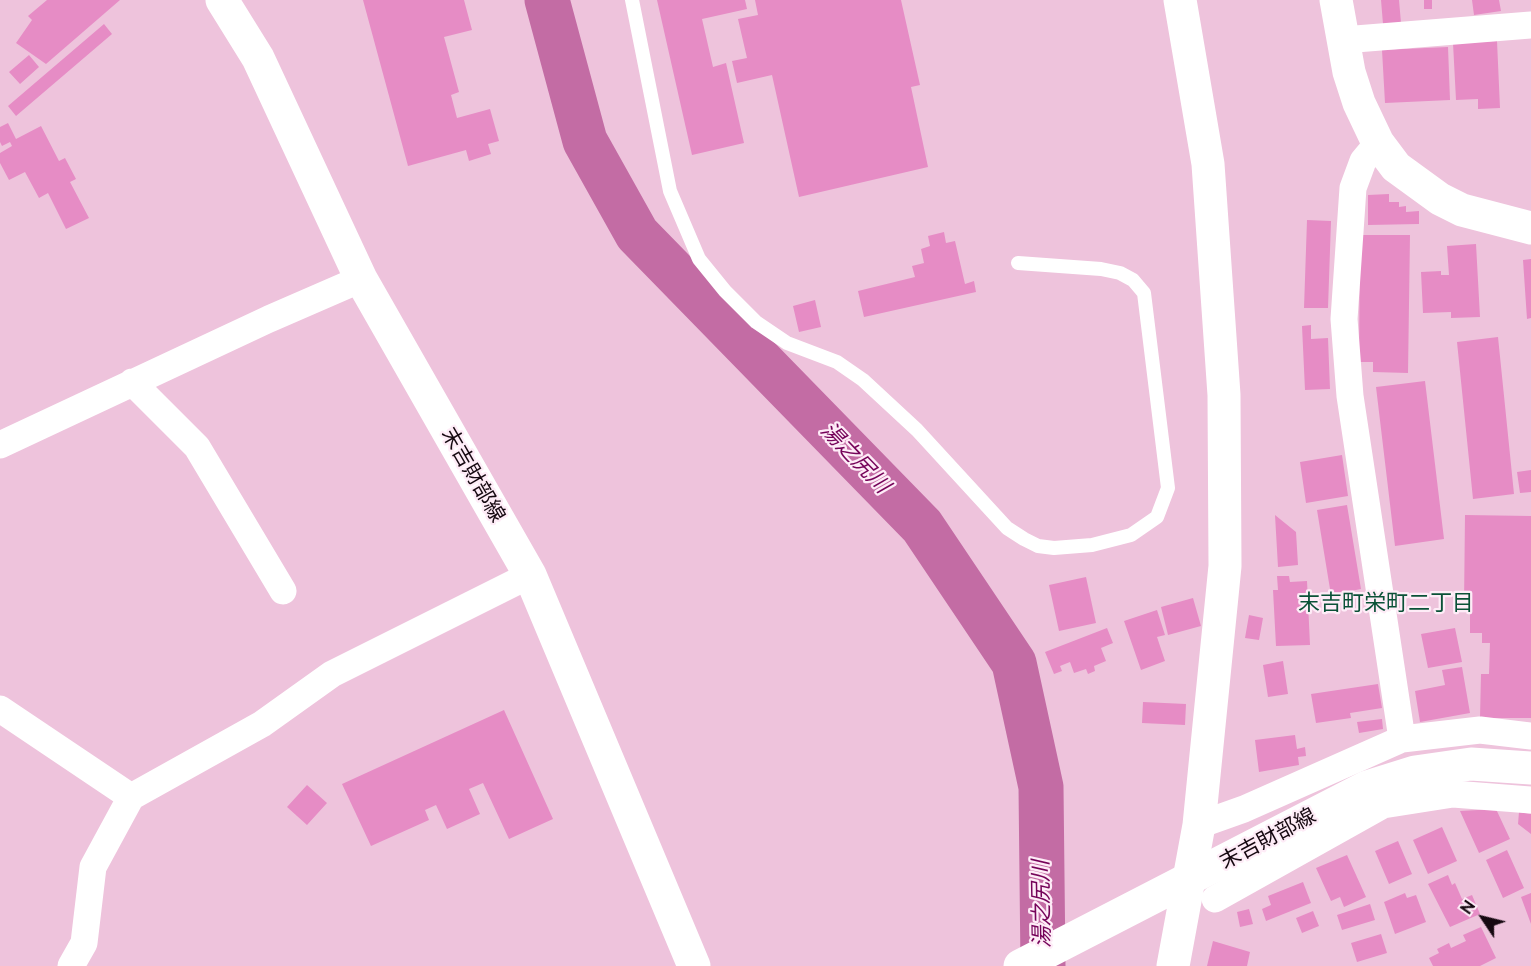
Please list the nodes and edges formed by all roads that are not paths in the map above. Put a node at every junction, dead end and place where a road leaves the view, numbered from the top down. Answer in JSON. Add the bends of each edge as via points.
{"nodes":[{"id":1,"x":222,"y":0,"type":"edge"},
{"id":2,"x":632,"y":0,"type":"edge"},
{"id":3,"x":1180,"y":0,"type":"edge"},
{"id":4,"x":1336,"y":0,"type":"edge"},
{"id":5,"x":1531,"y":25,"type":"edge"},
{"id":6,"x":1343,"y":40,"type":"junction"},
{"id":7,"x":1378,"y":143,"type":"junction"},
{"id":8,"x":1531,"y":228,"type":"edge"},
{"id":9,"x":1018,"y":263,"type":"dead end"},
{"id":10,"x":361,"y":279,"type":"junction"},
{"id":11,"x":132,"y":382,"type":"junction"},
{"id":12,"x":0,"y":445,"type":"edge"},
{"id":13,"x":530,"y":575,"type":"junction"},
{"id":14,"x":284,"y":591,"type":"dead end"},
{"id":15,"x":0,"y":709,"type":"edge"},
{"id":16,"x":1531,"y":736,"type":"edge"},
{"id":17,"x":1402,"y":739,"type":"junction"},
{"id":18,"x":1531,"y":768,"type":"edge"},
{"id":19,"x":131,"y":797,"type":"junction"},
{"id":20,"x":1531,"y":800,"type":"edge"},
{"id":21,"x":1199,"y":825,"type":"junction"},
{"id":22,"x":1215,"y":899,"type":"dead end"},
{"id":23,"x":70,"y":966,"type":"edge"},
{"id":24,"x":694,"y":966,"type":"edge"},
{"id":25,"x":1020,"y":966,"type":"edge"},
{"id":26,"x":1173,"y":966,"type":"edge"}],
"edges":[{"from":1,"to":10,"type":"main road","name":"末吉財部線","via":[[258,58]]},
{"from":2,"to":9,"type":"lane","via":[[670,191],[699,259],[725,291],[756,322],[787,343],[837,362],[863,380],[917,430],[1007,528],[1024,539],[1054,548],[1092,545],[1131,535],[1157,517],[1168,488],[1144,292],[1133,280],[1101,268]]},
{"from":3,"to":21,"type":"main road","via":[[1208,165],[1224,395],[1225,566]]},
{"from":4,"to":6,"type":"main road"},
{"from":5,"to":6,"type":"street"},
{"from":6,"to":7,"type":"main road","via":[[1359,103]]},
{"from":7,"to":8,"type":"main road","via":[[1396,166],[1440,199],[1489,219]]},
{"from":7,"to":17,"type":"street","via":[[1363,161],[1353,188],[1344,319],[1350,396]]},
{"from":10,"to":11,"type":"street"},
{"from":10,"to":13,"type":"main road","name":"末吉財部線"},
{"from":11,"to":12,"type":"street"},
{"from":11,"to":14,"type":"street","via":[[197,447]]},
{"from":13,"to":19,"type":"street","via":[[332,674],[262,724]]},
{"from":13,"to":24,"type":"main road","name":"末吉財部線"},
{"from":15,"to":19,"type":"street"},
{"from":16,"to":17,"type":"street","via":[[1480,730]]},
{"from":17,"to":21,"type":"street"},
{"from":18,"to":25,"type":"main road","name":"末吉財部線","via":[[1471,764],[1415,772],[1367,787]]},
{"from":19,"to":23,"type":"street","via":[[93,867],[84,943]]},
{"from":20,"to":22,"type":"street","via":[[1453,794],[1383,805]]},
{"from":21,"to":26,"type":"main road"}]}
